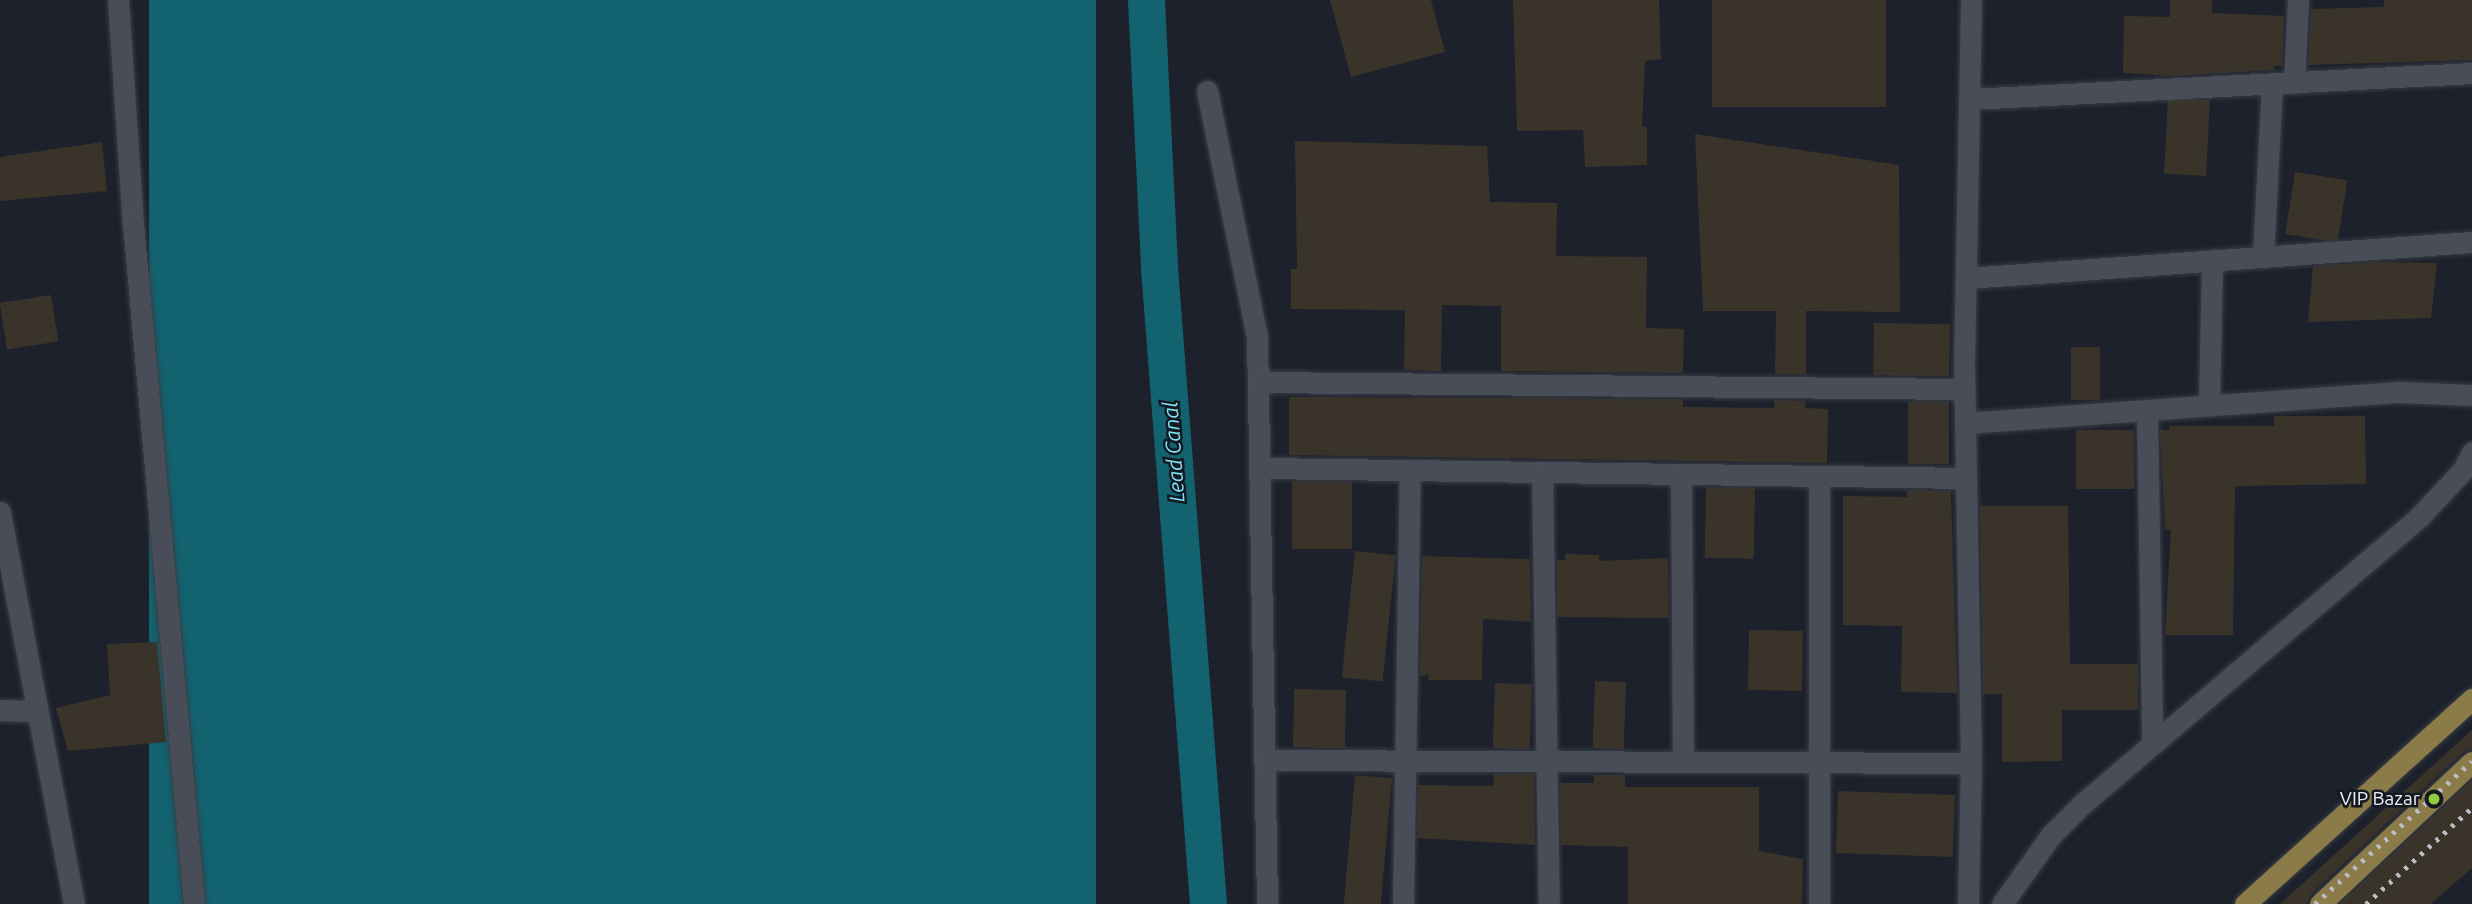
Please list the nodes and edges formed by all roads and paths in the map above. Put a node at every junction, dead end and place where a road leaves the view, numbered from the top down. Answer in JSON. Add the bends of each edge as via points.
{"nodes":[{"id":1,"x":118,"y":0,"type":"edge"},
{"id":2,"x":1971,"y":0,"type":"edge"},
{"id":3,"x":2298,"y":0,"type":"edge"},
{"id":4,"x":2472,"y":73,"type":"edge"},
{"id":5,"x":2294,"y":83,"type":"junction"},
{"id":6,"x":2272,"y":84,"type":"junction"},
{"id":7,"x":1207,"y":91,"type":"dead end"},
{"id":8,"x":1970,"y":99,"type":"junction"},
{"id":9,"x":2472,"y":242,"type":"edge"},
{"id":10,"x":2263,"y":256,"type":"junction"},
{"id":11,"x":2212,"y":260,"type":"junction"},
{"id":12,"x":1967,"y":278,"type":"junction"},
{"id":13,"x":1260,"y":382,"type":"junction"},
{"id":14,"x":1964,"y":389,"type":"junction"},
{"id":15,"x":2472,"y":396,"type":"edge"},
{"id":16,"x":2209,"y":405,"type":"junction"},
{"id":17,"x":2147,"y":410,"type":"junction"},
{"id":18,"x":1965,"y":423,"type":"junction"},
{"id":19,"x":2472,"y":452,"type":"edge"},
{"id":20,"x":1261,"y":468,"type":"junction"},
{"id":21,"x":1410,"y":471,"type":"junction"},
{"id":22,"x":1542,"y":473,"type":"junction"},
{"id":23,"x":1681,"y":476,"type":"junction"},
{"id":24,"x":1819,"y":478,"type":"junction"},
{"id":25,"x":1966,"y":478,"type":"junction"},
{"id":26,"x":0,"y":512,"type":"edge"},
{"id":27,"x":8,"y":599,"type":"edge"},
{"id":28,"x":2472,"y":699,"type":"edge"},
{"id":29,"x":0,"y":710,"type":"edge"},
{"id":30,"x":37,"y":711,"type":"junction"},
{"id":31,"x":2152,"y":743,"type":"junction"},
{"id":32,"x":1550,"y":759,"type":"junction"},
{"id":33,"x":1265,"y":760,"type":"junction"},
{"id":34,"x":1405,"y":760,"type":"junction"},
{"id":35,"x":1683,"y":761,"type":"junction"},
{"id":36,"x":2472,"y":762,"type":"edge"},
{"id":37,"x":1820,"y":763,"type":"junction"},
{"id":38,"x":1971,"y":763,"type":"junction"},
{"id":39,"x":74,"y":904,"type":"edge"},
{"id":40,"x":194,"y":904,"type":"edge"},
{"id":41,"x":1266,"y":904,"type":"edge"},
{"id":42,"x":1403,"y":904,"type":"edge"},
{"id":43,"x":1549,"y":904,"type":"edge"},
{"id":44,"x":1819,"y":904,"type":"edge"},
{"id":45,"x":1968,"y":904,"type":"edge"},
{"id":46,"x":2002,"y":904,"type":"edge"},
{"id":47,"x":2245,"y":904,"type":"edge"},
{"id":48,"x":2320,"y":904,"type":"edge"}],
"edges":[{"from":1,"to":40,"type":"street","via":[[133,223]]},
{"from":2,"to":8,"type":"street"},
{"from":3,"to":5,"type":"street"},
{"from":4,"to":5,"type":"street"},
{"from":5,"to":6,"type":"street"},
{"from":6,"to":8,"type":"street"},
{"from":6,"to":10,"type":"street"},
{"from":7,"to":13,"type":"street","via":[[1249,284]]},
{"from":8,"to":12,"type":"street"},
{"from":9,"to":10,"type":"street"},
{"from":10,"to":11,"type":"street"},
{"from":11,"to":12,"type":"street"},
{"from":11,"to":16,"type":"street"},
{"from":12,"to":14,"type":"street"},
{"from":13,"to":14,"type":"street"},
{"from":13,"to":20,"type":"street"},
{"from":14,"to":18,"type":"street"},
{"from":15,"to":16,"type":"street","via":[[2399,393]]},
{"from":16,"to":17,"type":"street"},
{"from":17,"to":18,"type":"street"},
{"from":17,"to":31,"type":"street"},
{"from":18,"to":25,"type":"street"},
{"from":19,"to":31,"type":"street","via":[[2463,470],[2420,516]]},
{"from":20,"to":21,"type":"street"},
{"from":20,"to":33,"type":"street"},
{"from":21,"to":22,"type":"street"},
{"from":21,"to":34,"type":"street"},
{"from":22,"to":23,"type":"street"},
{"from":22,"to":32,"type":"street"},
{"from":23,"to":24,"type":"street"},
{"from":23,"to":35,"type":"street"},
{"from":24,"to":25,"type":"street"},
{"from":24,"to":37,"type":"street"},
{"from":25,"to":38,"type":"street"},
{"from":26,"to":27,"type":"street"},
{"from":27,"to":30,"type":"street"},
{"from":28,"to":47,"type":"main road"},
{"from":29,"to":30,"type":"street"},
{"from":30,"to":39,"type":"street"},
{"from":31,"to":46,"type":"street","via":[[2051,835]]},
{"from":32,"to":34,"type":"street"},
{"from":32,"to":35,"type":"street"},
{"from":32,"to":43,"type":"street"},
{"from":33,"to":34,"type":"street"},
{"from":33,"to":41,"type":"street"},
{"from":34,"to":42,"type":"street"},
{"from":35,"to":37,"type":"street"},
{"from":36,"to":48,"type":"main road"},
{"from":37,"to":38,"type":"street"},
{"from":37,"to":44,"type":"street"},
{"from":38,"to":45,"type":"street"}]}
